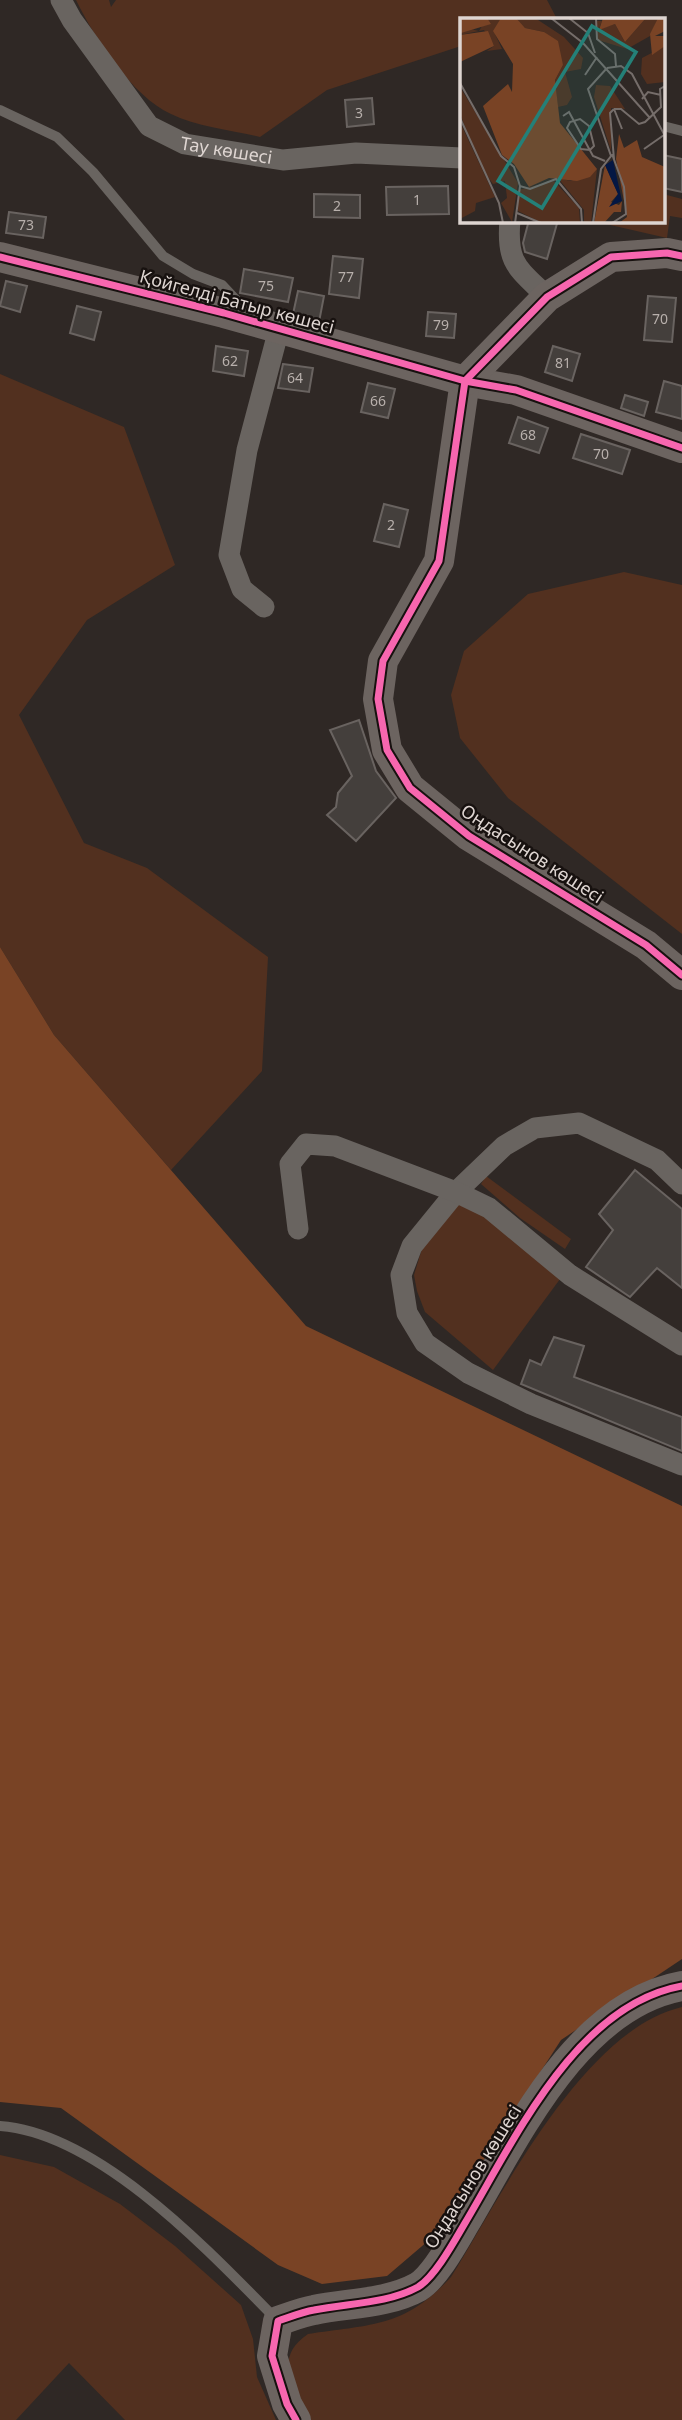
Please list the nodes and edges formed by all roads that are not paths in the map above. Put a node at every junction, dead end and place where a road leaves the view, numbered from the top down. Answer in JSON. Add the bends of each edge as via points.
{"nodes":[{"id":1,"x":61,"y":0,"type":"edge"},
{"id":2,"x":0,"y":110,"type":"edge"},
{"id":3,"x":664,"y":126,"type":"edge"},
{"id":4,"x":682,"y":131,"type":"edge"},
{"id":5,"x":460,"y":158,"type":"edge"},
{"id":6,"x":510,"y":222,"type":"edge"},
{"id":7,"x":682,"y":256,"type":"edge"},
{"id":8,"x":0,"y":257,"type":"edge"},
{"id":9,"x":548,"y":297,"type":"junction"},
{"id":10,"x":239,"y":317,"type":"junction"},
{"id":11,"x":279,"y":329,"type":"junction"},
{"id":12,"x":465,"y":381,"type":"junction"},
{"id":13,"x":682,"y":449,"type":"edge"},
{"id":14,"x":264,"y":607,"type":"dead end"},
{"id":15,"x":682,"y":975,"type":"edge"},
{"id":16,"x":682,"y":1184,"type":"edge"},
{"id":17,"x":456,"y":1192,"type":"junction"},
{"id":18,"x":298,"y":1229,"type":"dead end"},
{"id":19,"x":682,"y":1345,"type":"edge"},
{"id":20,"x":682,"y":1465,"type":"edge"},
{"id":21,"x":682,"y":1986,"type":"edge"},
{"id":22,"x":0,"y":2126,"type":"edge"},
{"id":23,"x":278,"y":2322,"type":"junction"},
{"id":24,"x":296,"y":2420,"type":"edge"}],
"edges":[{"from":1,"to":5,"type":"street","name":"Тау көшесі","via":[[149,126],[185,144],[283,160],[356,153]]},
{"from":2,"to":10,"type":"lane","via":[[57,137],[93,172],[163,256],[222,285],[237,301]]},
{"from":3,"to":4,"type":"lane"},
{"from":6,"to":9,"type":"street","via":[[508,247],[516,266]]},
{"from":7,"to":9,"type":"street","via":[[611,257]]},
{"from":8,"to":10,"type":"street","name":"Қойгелді Батыр көшесі"},
{"from":9,"to":12,"type":"street"},
{"from":10,"to":11,"type":"street","name":"Қойгелді Батыр көшесі"},
{"from":11,"to":12,"type":"street","name":"Қойгелді Батыр көшесі"},
{"from":11,"to":14,"type":"street","via":[[247,450],[229,555],[242,589]]},
{"from":12,"to":13,"type":"street","name":"Қойгелді Батыр көшесі","via":[[516,390]]},
{"from":12,"to":15,"type":"street","name":"Оңдасынов көшесі","via":[[439,561],[383,661],[378,699],[387,750],[410,788],[469,836],[646,945]]},
{"from":16,"to":17,"type":"street","via":[[657,1160],[579,1123],[535,1128],[504,1146]]},
{"from":17,"to":18,"type":"street","via":[[335,1146],[306,1144],[290,1164]]},
{"from":17,"to":19,"type":"street","via":[[489,1208],[570,1275]]},
{"from":17,"to":20,"type":"street","via":[[412,1246],[401,1275],[407,1312],[425,1343],[468,1373],[531,1404]]},
{"from":21,"to":23,"type":"street","name":"Оңдасынов көшесі","via":[[640,1999],[603,2024],[545,2089],[447,2253],[419,2286],[385,2299],[312,2310]]},
{"from":22,"to":23,"type":"lane","via":[[82,2150],[191,2232]]},
{"from":23,"to":24,"type":"street","via":[[272,2356]]}]}
